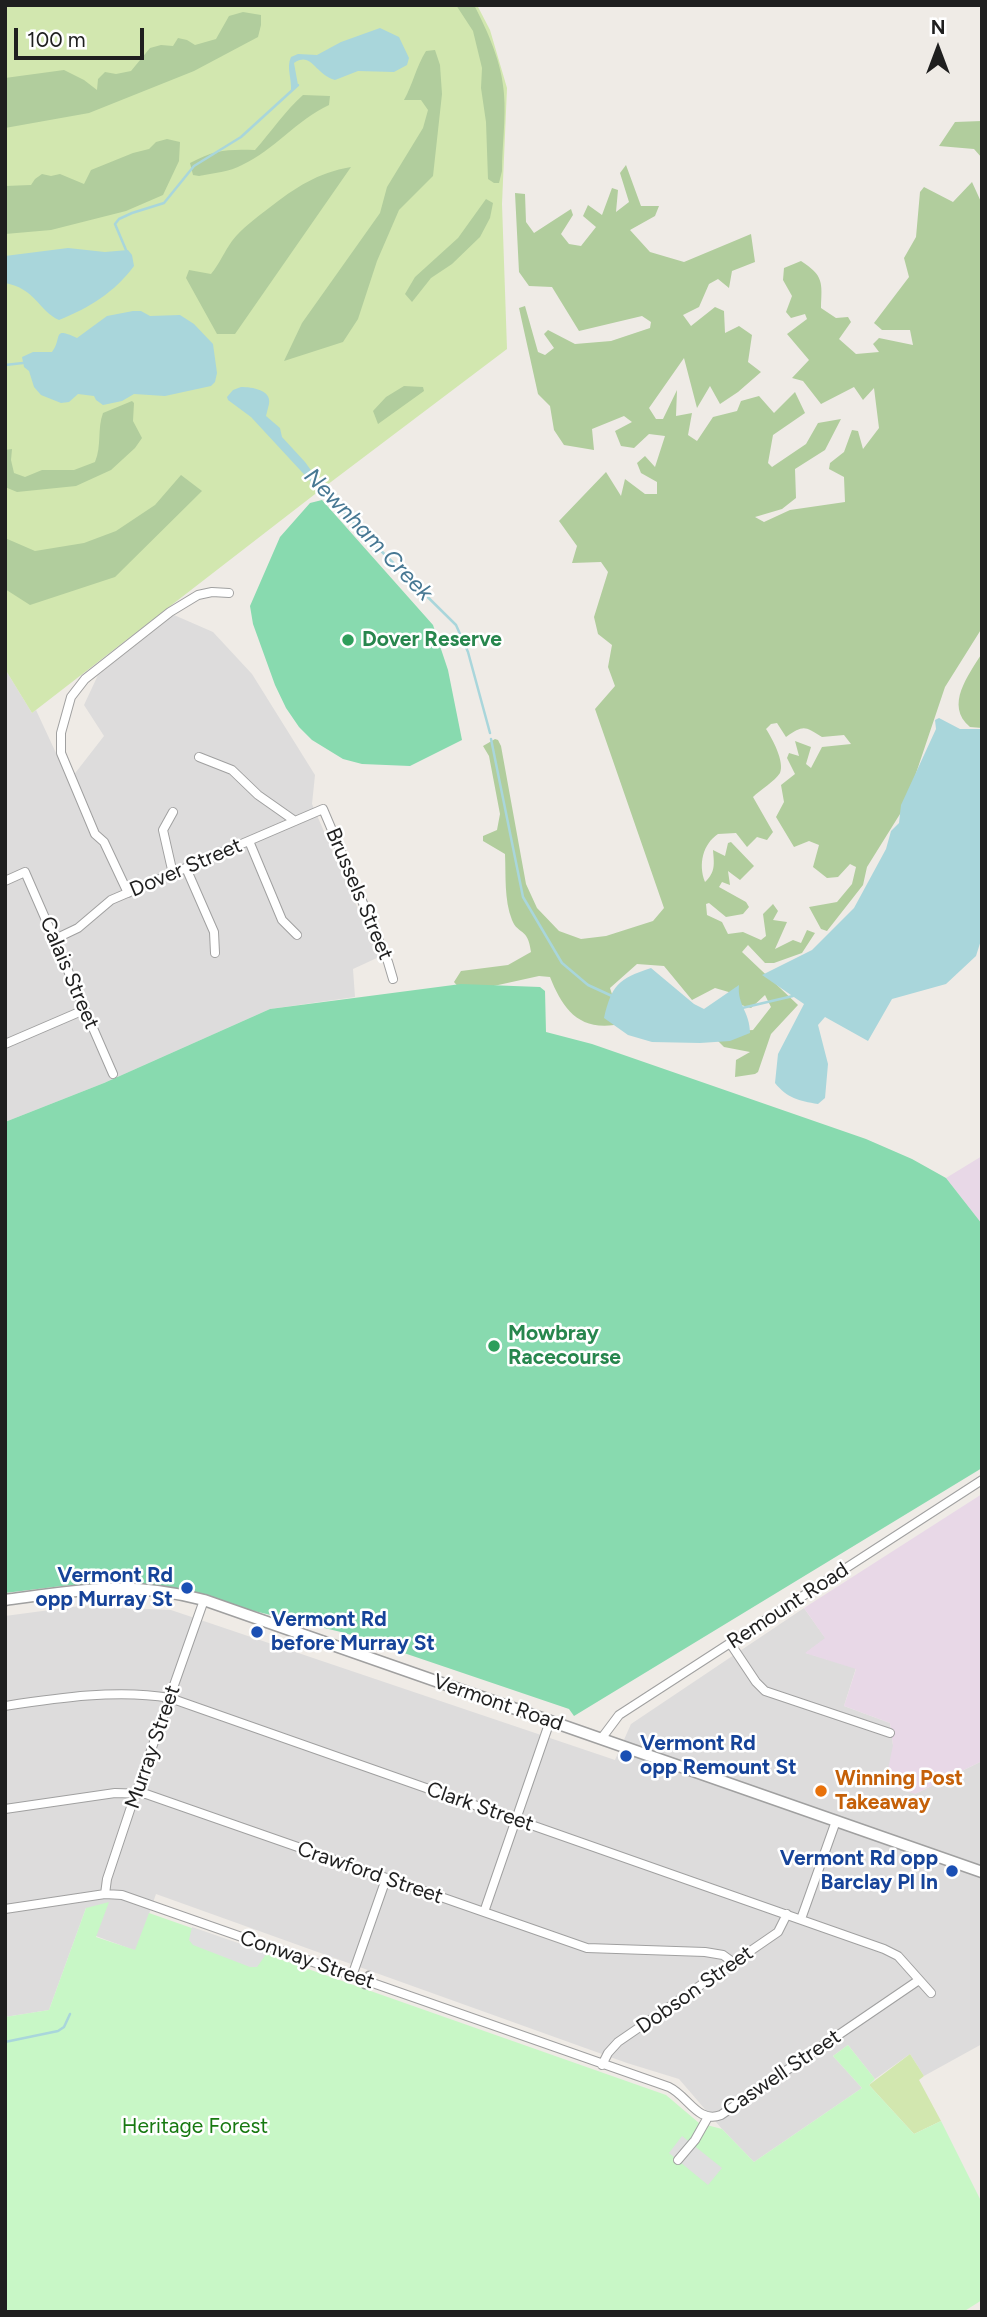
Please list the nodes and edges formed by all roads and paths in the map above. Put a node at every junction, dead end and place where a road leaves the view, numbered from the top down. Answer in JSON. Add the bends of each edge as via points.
{"nodes":[{"id":1,"x":229,"y":593,"type":"dead end"},
{"id":2,"x":199,"y":757,"type":"dead end"},
{"id":3,"x":323,"y":809,"type":"joint"},
{"id":4,"x":173,"y":812,"type":"dead end"},
{"id":5,"x":295,"y":821,"type":"junction"},
{"id":6,"x":248,"y":841,"type":"junction"},
{"id":7,"x":186,"y":868,"type":"junction"},
{"id":8,"x":173,"y":874,"type":"junction"},
{"id":9,"x":5,"y":881,"type":"edge"},
{"id":10,"x":128,"y":893,"type":"junction"},
{"id":11,"x":297,"y":935,"type":"dead end"},
{"id":12,"x":55,"y":939,"type":"junction"},
{"id":13,"x":215,"y":953,"type":"dead end"},
{"id":14,"x":393,"y":979,"type":"dead end"},
{"id":15,"x":84,"y":1010,"type":"junction"},
{"id":16,"x":5,"y":1044,"type":"edge"},
{"id":17,"x":113,"y":1074,"type":"dead end"},
{"id":18,"x":982,"y":1480,"type":"edge"},
{"id":19,"x":5,"y":1600,"type":"edge"},
{"id":20,"x":204,"y":1600,"type":"junction"},
{"id":21,"x":730,"y":1643,"type":"junction"},
{"id":22,"x":170,"y":1698,"type":"junction"},
{"id":23,"x":5,"y":1706,"type":"edge"},
{"id":24,"x":550,"y":1721,"type":"junction"},
{"id":25,"x":890,"y":1733,"type":"dead end"},
{"id":26,"x":601,"y":1740,"type":"junction"},
{"id":27,"x":137,"y":1793,"type":"junction"},
{"id":28,"x":5,"y":1809,"type":"edge"},
{"id":29,"x":516,"y":1820,"type":"junction"},
{"id":30,"x":836,"y":1821,"type":"junction"},
{"id":31,"x":982,"y":1872,"type":"edge"},
{"id":32,"x":386,"y":1879,"type":"junction"},
{"id":33,"x":105,"y":1894,"type":"junction"},
{"id":34,"x":5,"y":1909,"type":"edge"},
{"id":35,"x":484,"y":1912,"type":"junction"},
{"id":36,"x":787,"y":1914,"type":"junction"},
{"id":37,"x":801,"y":1920,"type":"junction"},
{"id":38,"x":734,"y":1963,"type":"junction"},
{"id":39,"x":352,"y":1976,"type":"junction"},
{"id":40,"x":919,"y":1980,"type":"junction"},
{"id":41,"x":931,"y":1993,"type":"dead end"},
{"id":42,"x":603,"y":2064,"type":"junction"},
{"id":43,"x":708,"y":2117,"type":"junction"},
{"id":44,"x":678,"y":2160,"type":"dead end"}],
"edges":[{"from":1,"to":10,"type":"street","via":[[198,595],[170,612],[86,679],[71,698],[61,733],[61,753],[95,834],[104,842]]},
{"from":2,"to":5,"type":"street","via":[[232,770]]},
{"from":3,"to":5,"type":"street","name":"Dover Street"},
{"from":3,"to":14,"type":"street","name":"Brussels Street"},
{"from":4,"to":8,"type":"street","via":[[163,830]]},
{"from":5,"to":6,"type":"street","name":"Dover Street"},
{"from":6,"to":7,"type":"street","name":"Dover Street"},
{"from":6,"to":11,"type":"street","via":[[282,920]]},
{"from":7,"to":8,"type":"street","name":"Dover Street"},
{"from":7,"to":13,"type":"street","via":[[214,932]]},
{"from":8,"to":10,"type":"street","name":"Dover Street"},
{"from":9,"to":12,"type":"street","name":"Calais Street","via":[[25,872]]},
{"from":10,"to":12,"type":"street","name":"Dover Street"},
{"from":12,"to":15,"type":"street","name":"Calais Street"},
{"from":15,"to":16,"type":"street"},
{"from":15,"to":17,"type":"street","name":"Calais Street"},
{"from":18,"to":21,"type":"street","name":"Remount Road"},
{"from":19,"to":20,"type":"street","name":"Vermont Road","via":[[93,1588],[163,1590]]},
{"from":20,"to":22,"type":"street","name":"Murray Street"},
{"from":20,"to":24,"type":"street","name":"Vermont Road"},
{"from":21,"to":25,"type":"street","via":[[765,1691]]},
{"from":21,"to":26,"type":"street","name":"Remount Road","via":[[619,1715]]},
{"from":22,"to":23,"type":"street","name":"Clark Street","via":[[79,1696]]},
{"from":22,"to":27,"type":"street","name":"Murray Street"},
{"from":22,"to":29,"type":"street","name":"Clark Street"},
{"from":24,"to":26,"type":"street","name":"Vermont Road"},
{"from":24,"to":29,"type":"street"},
{"from":26,"to":30,"type":"street","name":"Vermont Road"},
{"from":27,"to":28,"type":"street","name":"Crawford Street"},
{"from":27,"to":32,"type":"street","name":"Crawford Street"},
{"from":27,"to":33,"type":"street","name":"Murray Street"},
{"from":29,"to":35,"type":"street"},
{"from":29,"to":36,"type":"street","name":"Clark Street"},
{"from":30,"to":31,"type":"street","name":"Vermont Road"},
{"from":30,"to":37,"type":"street"},
{"from":32,"to":35,"type":"street","name":"Crawford Street"},
{"from":32,"to":39,"type":"street"},
{"from":33,"to":34,"type":"street","name":"Conway Street"},
{"from":33,"to":39,"type":"street","name":"Conway Street","via":[[129,1897]]},
{"from":35,"to":38,"type":"street","name":"Crawford Street","via":[[587,1948],[705,1952],[723,1955]]},
{"from":36,"to":37,"type":"street","name":"Clark Street"},
{"from":36,"to":38,"type":"street","name":"Dobson Street","via":[[778,1932]]},
{"from":37,"to":40,"type":"street","name":"Clark Street","via":[[892,1952]]},
{"from":38,"to":42,"type":"street","name":"Dobson Street","via":[[618,2042]]},
{"from":39,"to":42,"type":"street","name":"Conway Street"},
{"from":40,"to":41,"type":"street","name":"Clark Street"},
{"from":40,"to":43,"type":"street","name":"Caswell Street","via":[[721,2115]]},
{"from":42,"to":43,"type":"street","name":"Caswell Street","via":[[675,2090]]},
{"from":43,"to":44,"type":"street"}]}
